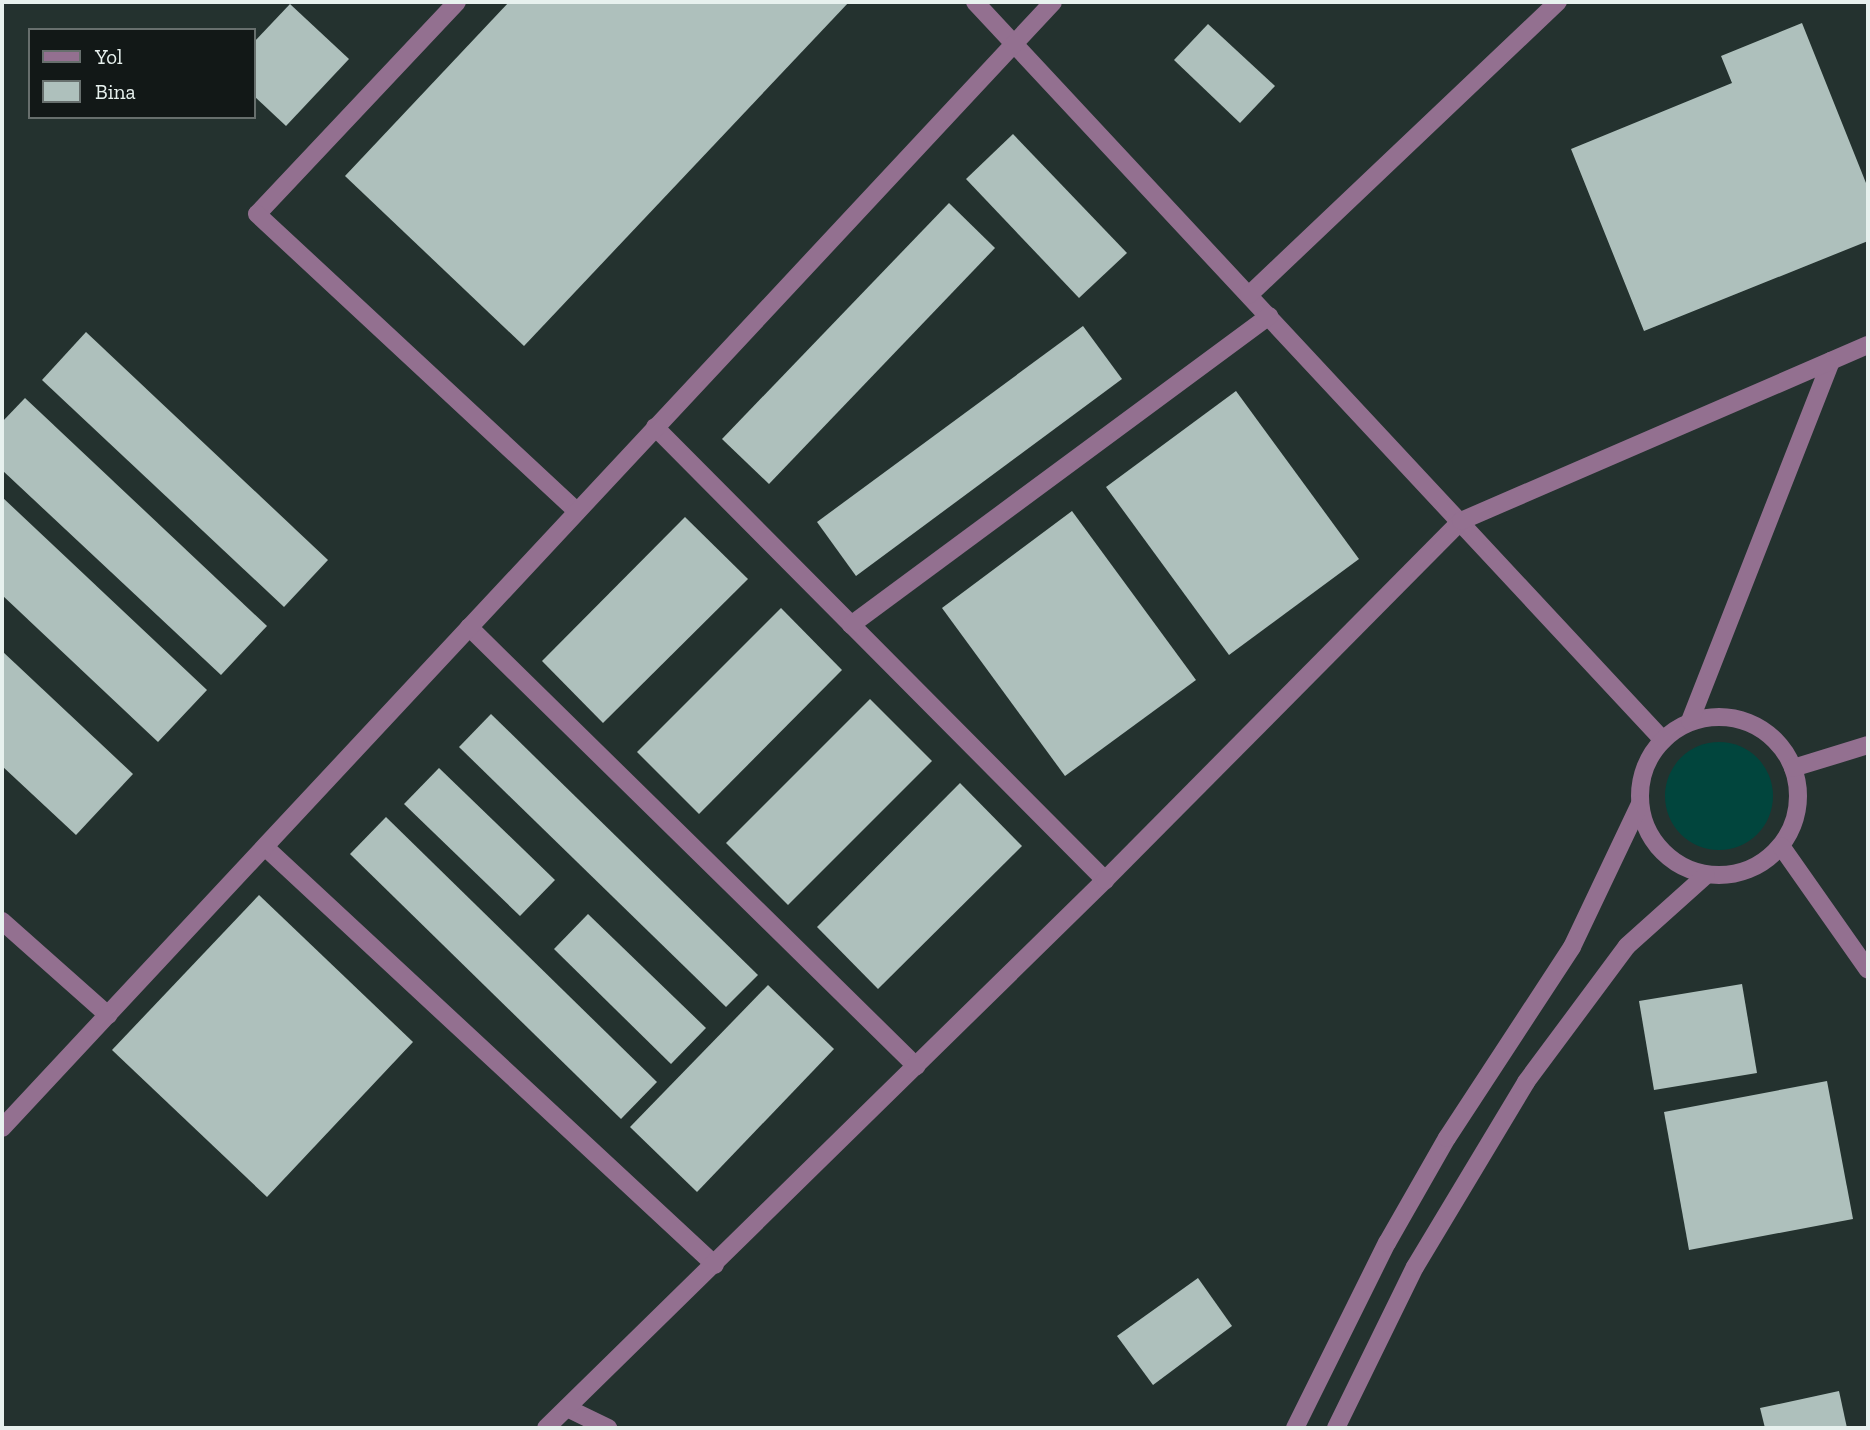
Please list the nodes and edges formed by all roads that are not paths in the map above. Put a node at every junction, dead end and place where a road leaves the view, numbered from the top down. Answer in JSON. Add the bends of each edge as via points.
{"nodes":[{"id":1,"x":457,"y":2,"type":"edge"},
{"id":2,"x":975,"y":2,"type":"edge"},
{"id":3,"x":1053,"y":2,"type":"edge"},
{"id":4,"x":1558,"y":2,"type":"edge"},
{"id":5,"x":1014,"y":43,"type":"junction"},
{"id":6,"x":1249,"y":295,"type":"junction"},
{"id":7,"x":1269,"y":316,"type":"junction"},
{"id":8,"x":1868,"y":345,"type":"edge"},
{"id":9,"x":1832,"y":360,"type":"junction"},
{"id":10,"x":655,"y":427,"type":"junction"},
{"id":11,"x":577,"y":511,"type":"junction"},
{"id":12,"x":1461,"y":521,"type":"junction"},
{"id":13,"x":851,"y":625,"type":"junction"},
{"id":14,"x":468,"y":627,"type":"junction"},
{"id":15,"x":1690,"y":721,"type":"junction"},
{"id":16,"x":1663,"y":740,"type":"junction"},
{"id":17,"x":1868,"y":745,"type":"edge"},
{"id":18,"x":1793,"y":768,"type":"junction"},
{"id":19,"x":1640,"y":804,"type":"junction"},
{"id":20,"x":265,"y":846,"type":"junction"},
{"id":21,"x":1781,"y":846,"type":"junction"},
{"id":22,"x":1706,"y":875,"type":"junction"},
{"id":23,"x":1105,"y":880,"type":"junction"},
{"id":24,"x":2,"y":921,"type":"edge"},
{"id":25,"x":1868,"y":970,"type":"edge"},
{"id":26,"x":108,"y":1014,"type":"junction"},
{"id":27,"x":916,"y":1066,"type":"junction"},
{"id":28,"x":2,"y":1128,"type":"edge"},
{"id":29,"x":715,"y":1265,"type":"junction"},
{"id":30,"x":567,"y":1408,"type":"junction"},
{"id":31,"x":546,"y":1428,"type":"edge"},
{"id":32,"x":608,"y":1428,"type":"edge"},
{"id":33,"x":1295,"y":1428,"type":"edge"},
{"id":34,"x":1336,"y":1428,"type":"edge"}],
"edges":[{"from":1,"to":11,"type":"street","via":[[257,214]]},
{"from":2,"to":5,"type":"street"},
{"from":3,"to":5,"type":"street"},
{"from":4,"to":6,"type":"street"},
{"from":5,"to":6,"type":"street"},
{"from":5,"to":10,"type":"street"},
{"from":6,"to":7,"type":"street"},
{"from":7,"to":12,"type":"street"},
{"from":7,"to":13,"type":"street"},
{"from":8,"to":9,"type":"street"},
{"from":9,"to":12,"type":"street"},
{"from":9,"to":15,"type":"street"},
{"from":10,"to":11,"type":"street"},
{"from":10,"to":13,"type":"street"},
{"from":11,"to":14,"type":"street"},
{"from":12,"to":16,"type":"street"},
{"from":12,"to":23,"type":"street"},
{"from":13,"to":23,"type":"street"},
{"from":14,"to":20,"type":"street"},
{"from":14,"to":27,"type":"street"},
{"from":15,"to":16,"type":"street"},
{"from":15,"to":18,"type":"street","via":[[1711,716],[1751,723],[1769,734]]},
{"from":16,"to":19,"type":"street","via":[[1647,763]]},
{"from":17,"to":18,"type":"street"},
{"from":18,"to":21,"type":"street","via":[[1797,809]]},
{"from":19,"to":22,"type":"street","via":[[1644,824],[1661,850],[1686,869]]},
{"from":19,"to":33,"type":"street","via":[[1572,947],[1447,1138],[1394,1231]]},
{"from":20,"to":26,"type":"street"},
{"from":20,"to":29,"type":"street"},
{"from":21,"to":22,"type":"street","via":[[1747,871]]},
{"from":21,"to":25,"type":"street"},
{"from":22,"to":34,"type":"street","via":[[1627,946],[1526,1082],[1415,1267]]},
{"from":23,"to":27,"type":"street"},
{"from":24,"to":26,"type":"street"},
{"from":26,"to":28,"type":"street"},
{"from":27,"to":29,"type":"street"},
{"from":29,"to":30,"type":"street"},
{"from":30,"to":31,"type":"street"},
{"from":30,"to":32,"type":"street"}]}
